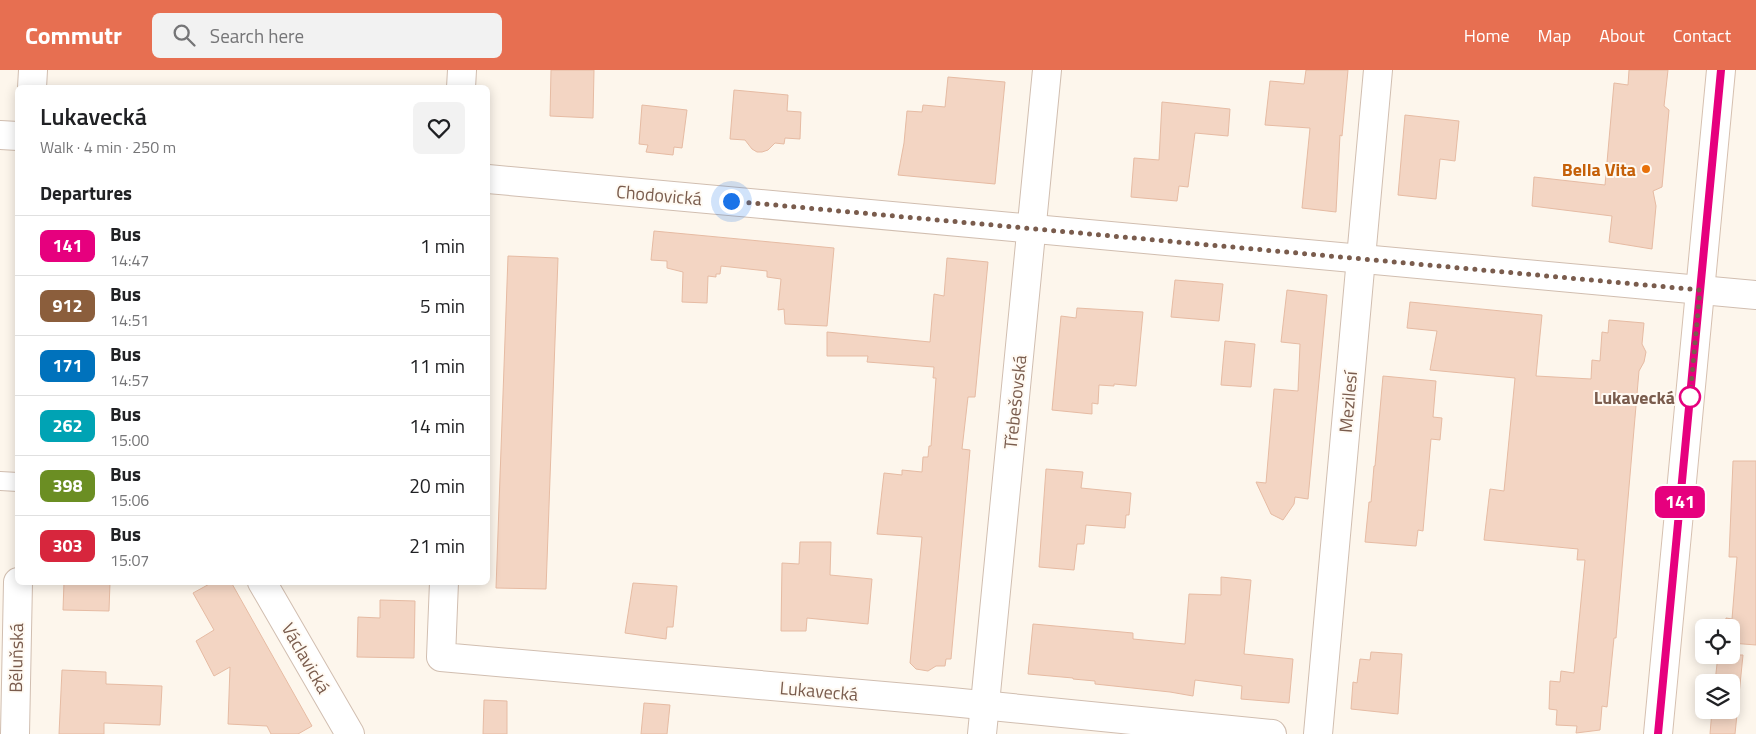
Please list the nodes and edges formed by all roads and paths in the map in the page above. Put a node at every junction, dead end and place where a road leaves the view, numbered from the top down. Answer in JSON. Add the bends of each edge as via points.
{"nodes":[{"id":1,"x":33,"y":70,"type":"edge"},
{"id":2,"x":462,"y":70,"type":"edge"},
{"id":3,"x":1047,"y":70,"type":"edge"},
{"id":4,"x":1378,"y":70,"type":"edge"},
{"id":5,"x":1721,"y":70,"type":"edge"},
{"id":6,"x":32,"y":85,"type":"edge"},
{"id":7,"x":461,"y":85,"type":"edge"},
{"id":8,"x":0,"y":135,"type":"edge"},
{"id":9,"x":15,"y":136,"type":"edge"},
{"id":10,"x":490,"y":179,"type":"edge"},
{"id":11,"x":1032,"y":229,"type":"junction"},
{"id":12,"x":1361,"y":259,"type":"junction"},
{"id":13,"x":1700,"y":290,"type":"junction"},
{"id":14,"x":1756,"y":295,"type":"edge"},
{"id":15,"x":0,"y":481,"type":"edge"},
{"id":16,"x":15,"y":482,"type":"edge"},
{"id":17,"x":18,"y":585,"type":"edge"},
{"id":18,"x":264,"y":585,"type":"edge"},
{"id":19,"x":444,"y":585,"type":"edge"},
{"id":20,"x":8,"y":687,"type":"edge"},
{"id":21,"x":984,"y":706,"type":"junction"},
{"id":22,"x":14,"y":734,"type":"edge"},
{"id":23,"x":350,"y":734,"type":"edge"},
{"id":24,"x":982,"y":734,"type":"edge"},
{"id":25,"x":1272,"y":734,"type":"edge"},
{"id":26,"x":1318,"y":734,"type":"edge"},
{"id":27,"x":1658,"y":734,"type":"edge"}],
"edges":[{"from":1,"to":6,"type":"street"},
{"from":2,"to":7,"type":"street"},
{"from":3,"to":11,"type":"street","name":"Třebešovská"},
{"from":4,"to":12,"type":"street","name":"Mezilesí"},
{"from":5,"to":13,"type":"street"},
{"from":8,"to":9,"type":"street"},
{"from":10,"to":11,"type":"street","name":"Chodovická"},
{"from":11,"to":12,"type":"street","name":"Chodovická"},
{"from":11,"to":21,"type":"street","name":"Třebešovská"},
{"from":12,"to":13,"type":"street","name":"Chodovická"},
{"from":12,"to":26,"type":"street","name":"Mezilesí"},
{"from":13,"to":14,"type":"street","name":"Chodovická"},
{"from":13,"to":27,"type":"street"},
{"from":15,"to":16,"type":"lane"},
{"from":17,"to":20,"type":"street","name":"Běluňská"},
{"from":18,"to":23,"type":"street","name":"Václavická"},
{"from":19,"to":21,"type":"street","name":"Lukavecká","via":[[441,657]]},
{"from":20,"to":22,"type":"street","name":"Běluňská"},
{"from":21,"to":24,"type":"street","name":"Třebešovská"},
{"from":21,"to":25,"type":"street","name":"Lukavecká"}]}
